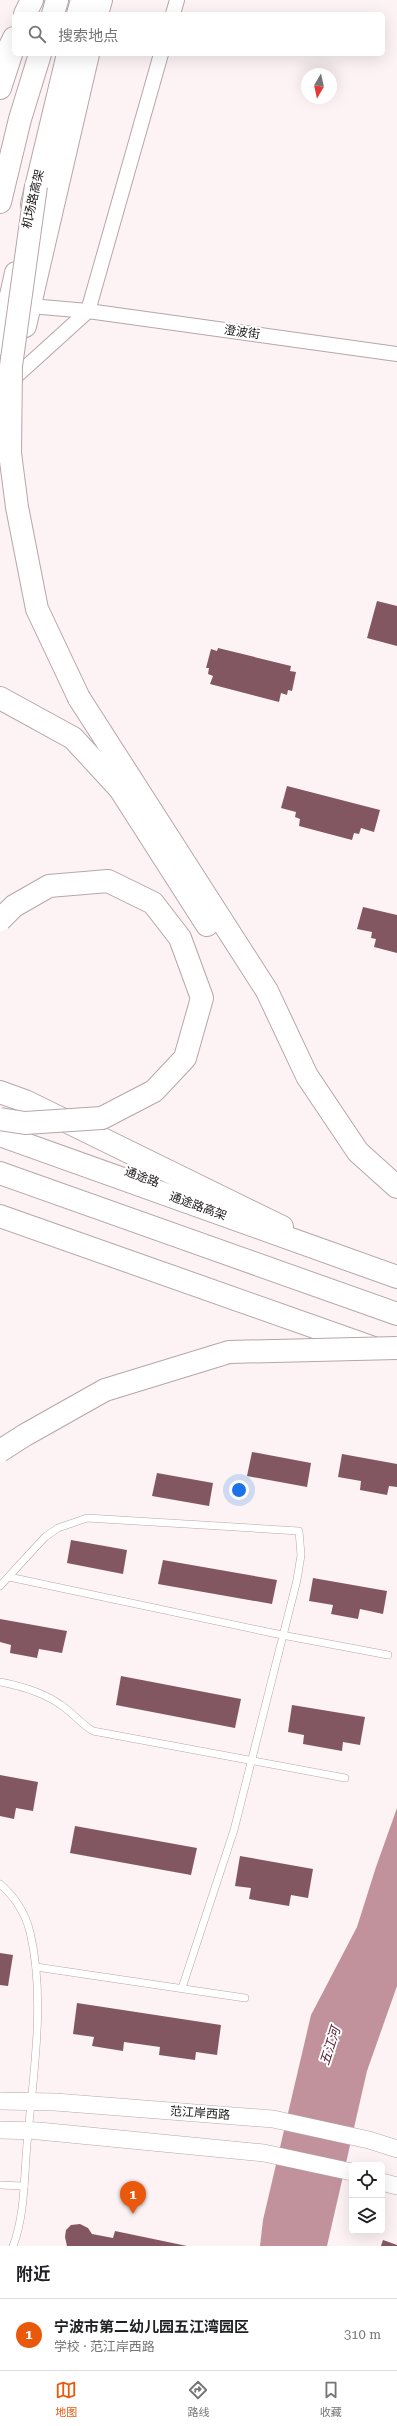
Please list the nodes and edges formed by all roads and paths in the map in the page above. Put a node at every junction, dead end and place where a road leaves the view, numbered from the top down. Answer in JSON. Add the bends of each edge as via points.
{"nodes":[{"id":1,"x":29,"y":0,"type":"edge"},
{"id":2,"x":32,"y":0,"type":"edge"},
{"id":3,"x":57,"y":0,"type":"edge"},
{"id":4,"x":82,"y":0,"type":"edge"},
{"id":5,"x":101,"y":0,"type":"edge"},
{"id":6,"x":177,"y":0,"type":"edge"},
{"id":7,"x":26,"y":12,"type":"edge"},
{"id":8,"x":26,"y":12,"type":"edge"},
{"id":9,"x":54,"y":12,"type":"edge"},
{"id":10,"x":79,"y":12,"type":"edge"},
{"id":11,"x":98,"y":12,"type":"edge"},
{"id":12,"x":174,"y":12,"type":"edge"},
{"id":13,"x":12,"y":42,"type":"edge"},
{"id":14,"x":12,"y":51,"type":"edge"},
{"id":15,"x":39,"y":56,"type":"edge"},
{"id":16,"x":68,"y":56,"type":"edge"},
{"id":17,"x":88,"y":56,"type":"edge"},
{"id":18,"x":160,"y":56,"type":"edge"},
{"id":19,"x":0,"y":67,"type":"edge"},
{"id":20,"x":0,"y":88,"type":"edge"},
{"id":21,"x":36,"y":186,"type":"junction"},
{"id":22,"x":0,"y":202,"type":"edge"},
{"id":23,"x":30,"y":306,"type":"junction"},
{"id":24,"x":88,"y":311,"type":"junction"},
{"id":25,"x":0,"y":344,"type":"edge"},
{"id":26,"x":397,"y":354,"type":"edge"},
{"id":27,"x":14,"y":378,"type":"junction"},
{"id":28,"x":0,"y":446,"type":"edge"},
{"id":29,"x":0,"y":698,"type":"edge"},
{"id":30,"x":0,"y":920,"type":"edge"},
{"id":31,"x":307,"y":1076,"type":"junction"},
{"id":32,"x":0,"y":1092,"type":"edge"},
{"id":33,"x":0,"y":1119,"type":"edge"},
{"id":34,"x":0,"y":1125,"type":"edge"},
{"id":35,"x":0,"y":1135,"type":"edge"},
{"id":36,"x":0,"y":1173,"type":"edge"},
{"id":37,"x":397,"y":1187,"type":"edge"},
{"id":38,"x":0,"y":1216,"type":"edge"},
{"id":39,"x":282,"y":1228,"type":"junction"},
{"id":40,"x":397,"y":1270,"type":"edge"},
{"id":41,"x":397,"y":1277,"type":"edge"},
{"id":42,"x":397,"y":1314,"type":"edge"},
{"id":43,"x":397,"y":1348,"type":"edge"},
{"id":44,"x":397,"y":1356,"type":"edge"},
{"id":45,"x":0,"y":1451,"type":"edge"},
{"id":46,"x":9,"y":1577,"type":"junction"},
{"id":47,"x":0,"y":1586,"type":"edge"},
{"id":48,"x":282,"y":1635,"type":"junction"},
{"id":49,"x":388,"y":1655,"type":"dead end"},
{"id":50,"x":0,"y":1682,"type":"edge"},
{"id":51,"x":252,"y":1759,"type":"junction"},
{"id":52,"x":345,"y":1778,"type":"dead end"},
{"id":53,"x":0,"y":1884,"type":"edge"},
{"id":54,"x":36,"y":1967,"type":"junction"},
{"id":55,"x":182,"y":1988,"type":"junction"},
{"id":56,"x":245,"y":1998,"type":"dead end"},
{"id":57,"x":0,"y":2101,"type":"edge"},
{"id":58,"x":32,"y":2102,"type":"junction"},
{"id":59,"x":0,"y":2130,"type":"edge"},
{"id":60,"x":28,"y":2131,"type":"junction"},
{"id":61,"x":397,"y":2149,"type":"edge"},
{"id":62,"x":349,"y":2171,"type":"edge"},
{"id":63,"x":385,"y":2183,"type":"edge"},
{"id":64,"x":0,"y":2185,"type":"edge"},
{"id":65,"x":24,"y":2186,"type":"junction"},
{"id":66,"x":397,"y":2186,"type":"edge"},
{"id":67,"x":13,"y":2246,"type":"edge"}],
"edges":[{"from":1,"to":7,"type":"main road"},
{"from":2,"to":8,"type":"main road"},
{"from":3,"to":9,"type":"main road"},
{"from":4,"to":10,"type":"main road"},
{"from":5,"to":11,"type":"main road"},
{"from":6,"to":12,"type":"street"},
{"from":13,"to":19,"type":"main road"},
{"from":14,"to":20,"type":"main road"},
{"from":15,"to":22,"type":"main road","via":[[20,119]]},
{"from":16,"to":21,"type":"main road","name":"机场路高架"},
{"from":17,"to":23,"type":"main road"},
{"from":18,"to":24,"type":"street"},
{"from":21,"to":25,"type":"main road","name":"机场路高架","bridge":true},
{"from":21,"to":31,"type":"main road","bridge":true,"via":[[11,366],[10,453],[17,507],[37,609],[79,698],[267,991]]},
{"from":23,"to":24,"type":"street","name":"澄波街"},
{"from":23,"to":27,"type":"main road"},
{"from":24,"to":26,"type":"street","name":"澄波街"},
{"from":24,"to":27,"type":"street"},
{"from":27,"to":28,"type":"main road"},
{"from":29,"to":31,"type":"main road","via":[[72,738],[120,789],[170,870]]},
{"from":30,"to":33,"type":"main road","bridge":true,"via":[[14,906],[49,886],[108,881],[153,903],[180,938],[202,998],[185,1058],[154,1091],[102,1118],[25,1123]]},
{"from":31,"to":37,"type":"main road","via":[[358,1152]]},
{"from":32,"to":39,"type":"main road","via":[[25,1101]]},
{"from":34,"to":39,"type":"main road","name":"通途路"},
{"from":35,"to":41,"type":"main road","name":"通途路高架"},
{"from":36,"to":42,"type":"main road"},
{"from":38,"to":44,"type":"main road"},
{"from":39,"to":40,"type":"main road","name":"通途路"},
{"from":43,"to":45,"type":"main road","bridge":true,"via":[[229,1352],[105,1390],[25,1434]]},
{"from":46,"to":47,"type":"lane"},
{"from":46,"to":48,"type":"lane"},
{"from":46,"to":48,"type":"lane","via":[[46,1537],[58,1528],[87,1518],[299,1531],[301,1556]]},
{"from":48,"to":49,"type":"lane"},
{"from":48,"to":51,"type":"lane"},
{"from":50,"to":51,"type":"lane","via":[[21,1686],[62,1705],[79,1723],[92,1731]]},
{"from":51,"to":52,"type":"lane"},
{"from":51,"to":55,"type":"lane","via":[[234,1830]]},
{"from":53,"to":54,"type":"lane","via":[[13,1895],[22,1909],[30,1931]]},
{"from":54,"to":55,"type":"lane"},
{"from":54,"to":58,"type":"lane","via":[[36,2036]]},
{"from":55,"to":56,"type":"lane"},
{"from":57,"to":58,"type":"street","name":"范江岸西路"},
{"from":58,"to":60,"type":"lane"},
{"from":58,"to":61,"type":"street","name":"范江岸西路","via":[[273,2119],[369,2140]]},
{"from":59,"to":60,"type":"street"},
{"from":60,"to":62,"type":"street","via":[[264,2153]]},
{"from":60,"to":65,"type":"lane"},
{"from":63,"to":66,"type":"street"},
{"from":64,"to":65,"type":"lane"},
{"from":65,"to":67,"type":"lane","via":[[22,2211]]}]}
